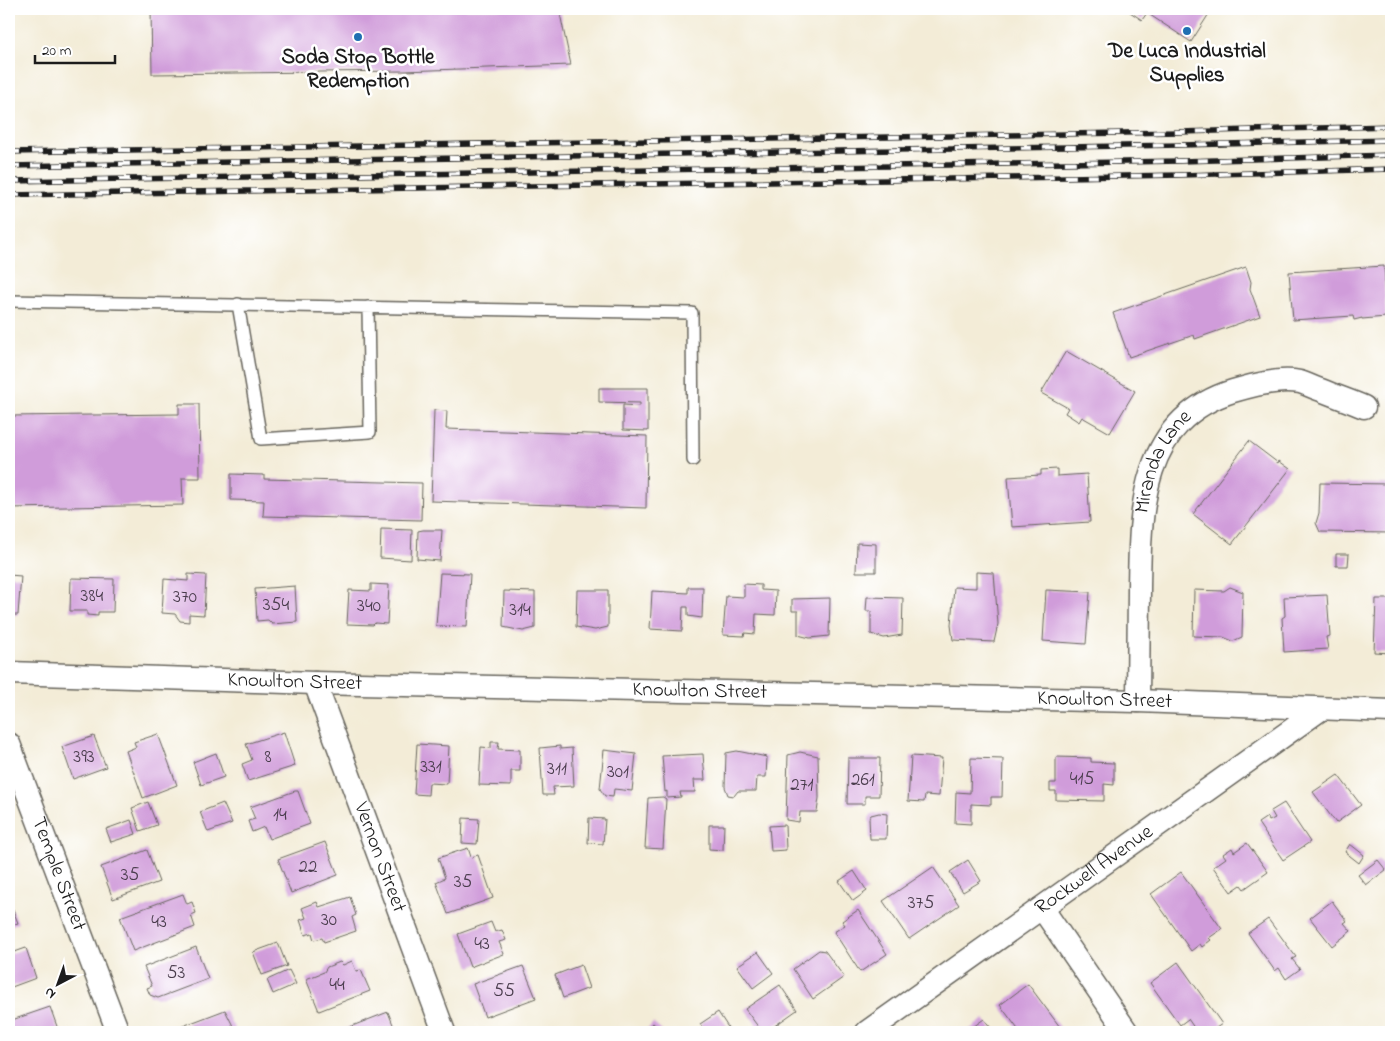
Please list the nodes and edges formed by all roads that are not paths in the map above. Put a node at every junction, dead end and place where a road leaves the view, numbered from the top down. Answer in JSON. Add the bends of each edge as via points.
{"nodes":[{"id":1,"x":9,"y":301,"type":"edge"},
{"id":2,"x":238,"y":304,"type":"junction"},
{"id":3,"x":368,"y":307,"type":"junction"},
{"id":4,"x":1364,"y":407,"type":"dead end"},
{"id":5,"x":693,"y":460,"type":"dead end"},
{"id":6,"x":9,"y":673,"type":"edge"},
{"id":7,"x":315,"y":683,"type":"junction"},
{"id":8,"x":1138,"y":701,"type":"junction"},
{"id":9,"x":1322,"y":709,"type":"junction"},
{"id":10,"x":1391,"y":711,"type":"edge"},
{"id":11,"x":9,"y":744,"type":"edge"},
{"id":12,"x":1042,"y":908,"type":"junction"},
{"id":13,"x":118,"y":1032,"type":"edge"},
{"id":14,"x":444,"y":1032,"type":"edge"},
{"id":15,"x":867,"y":1032,"type":"edge"},
{"id":16,"x":1127,"y":1032,"type":"edge"}],
"edges":[{"from":1,"to":2,"type":"lane"},
{"from":2,"to":3,"type":"lane"},
{"from":2,"to":3,"type":"lane","via":[[261,439],[370,432]]},
{"from":3,"to":5,"type":"lane","via":[[692,314]]},
{"from":4,"to":8,"type":"street","name":"Miranda Lane","via":[[1300,382],[1258,385],[1210,400],[1191,412],[1168,438],[1159,451],[1148,483],[1140,526]]},
{"from":6,"to":7,"type":"street","name":"Knowlton Street"},
{"from":7,"to":8,"type":"street","name":"Knowlton Street"},
{"from":7,"to":14,"type":"street","name":"Vernon Street"},
{"from":8,"to":9,"type":"street","name":"Knowlton Street"},
{"from":9,"to":10,"type":"street","name":"Knowlton Street"},
{"from":9,"to":12,"type":"street","name":"Rockwell Avenue"},
{"from":11,"to":13,"type":"street","name":"Temple Street"},
{"from":12,"to":15,"type":"street","name":"Rockwell Avenue"},
{"from":12,"to":16,"type":"street"}]}
